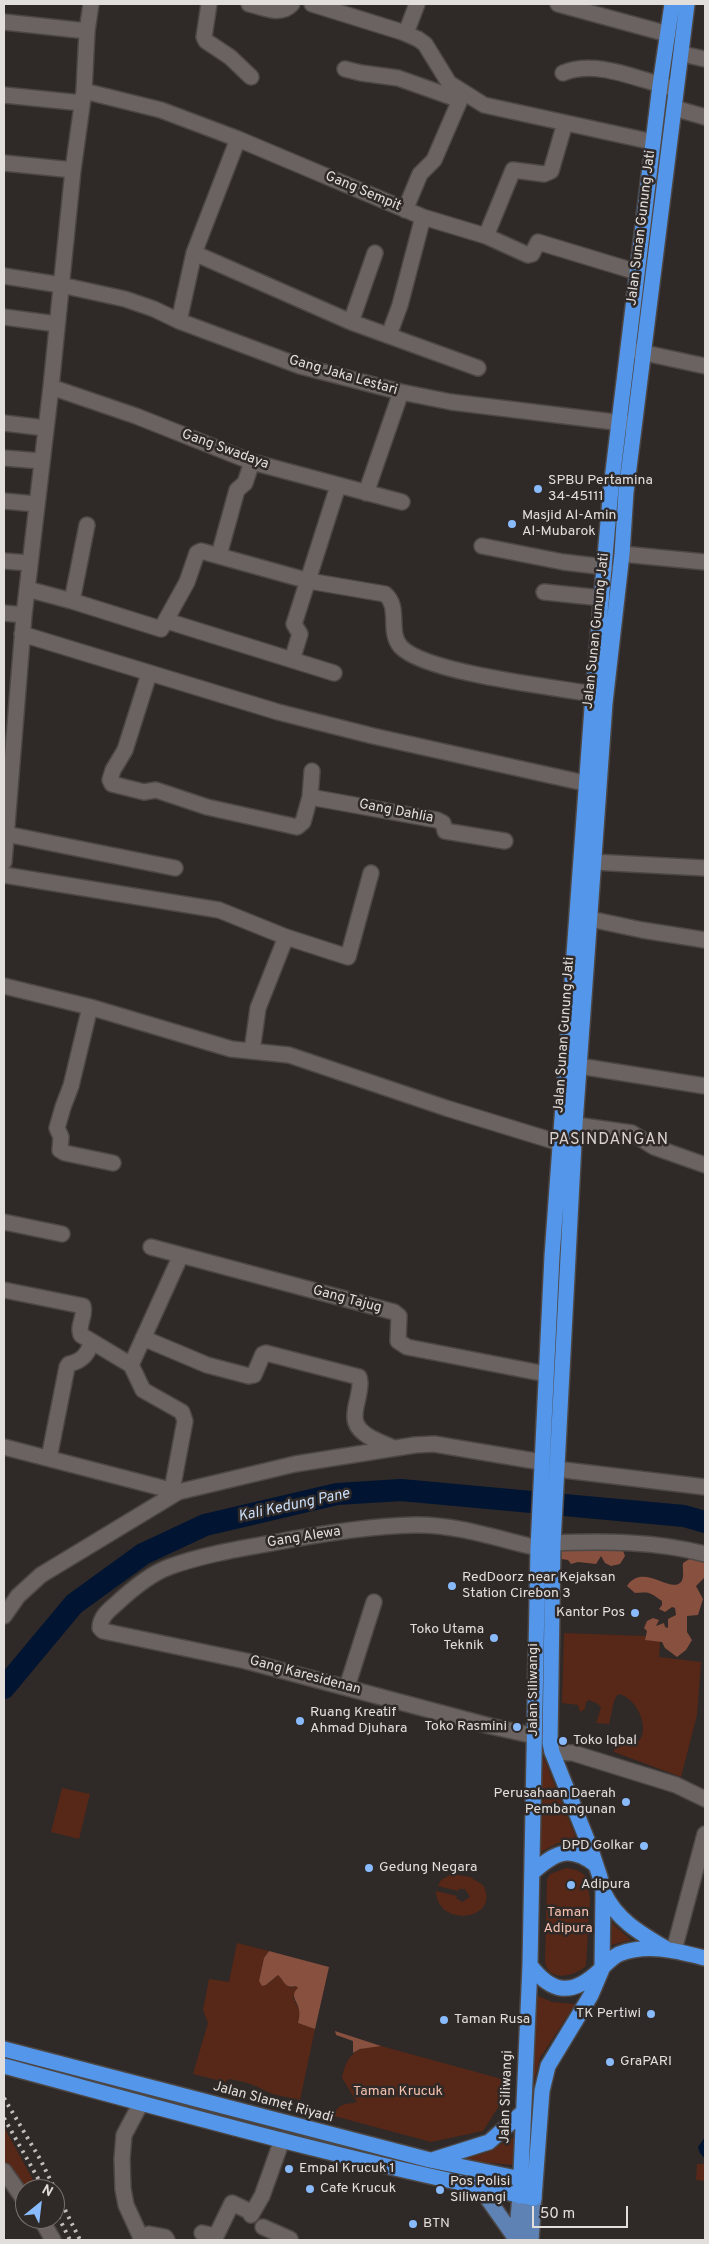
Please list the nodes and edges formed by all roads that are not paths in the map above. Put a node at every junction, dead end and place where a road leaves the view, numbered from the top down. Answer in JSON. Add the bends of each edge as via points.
{"nodes":[{"id":1,"x":91,"y":4,"type":"edge"},
{"id":2,"x":209,"y":4,"type":"edge"},
{"id":3,"x":249,"y":4,"type":"edge"},
{"id":4,"x":292,"y":4,"type":"edge"},
{"id":5,"x":312,"y":4,"type":"edge"},
{"id":6,"x":417,"y":4,"type":"edge"},
{"id":7,"x":558,"y":4,"type":"edge"},
{"id":8,"x":687,"y":4,"type":"edge"},
{"id":9,"x":676,"y":15,"type":"edge"},
{"id":10,"x":4,"y":22,"type":"edge"},
{"id":11,"x":87,"y":32,"type":"junction"},
{"id":12,"x":406,"y":33,"type":"junction"},
{"id":13,"x":668,"y":34,"type":"junction"},
{"id":14,"x":682,"y":54,"type":"junction"},
{"id":15,"x":705,"y":59,"type":"edge"},
{"id":16,"x":344,"y":69,"type":"dead end"},
{"id":17,"x":563,"y":73,"type":"dead end"},
{"id":18,"x":251,"y":77,"type":"dead end"},
{"id":19,"x":660,"y":85,"type":"junction"},
{"id":20,"x":676,"y":89,"type":"junction"},
{"id":21,"x":4,"y":95,"type":"edge"},
{"id":22,"x":83,"y":97,"type":"junction"},
{"id":23,"x":462,"y":97,"type":"junction"},
{"id":24,"x":674,"y":108,"type":"junction"},
{"id":25,"x":705,"y":117,"type":"edge"},
{"id":26,"x":565,"y":123,"type":"junction"},
{"id":27,"x":671,"y":131,"type":"junction"},
{"id":28,"x":654,"y":135,"type":"junction"},
{"id":29,"x":238,"y":139,"type":"junction"},
{"id":30,"x":4,"y":163,"type":"edge"},
{"id":31,"x":73,"y":170,"type":"junction"},
{"id":32,"x":654,"y":207,"type":"junction"},
{"id":33,"x":405,"y":210,"type":"junction"},
{"id":34,"x":423,"y":217,"type":"junction"},
{"id":35,"x":486,"y":236,"type":"junction"},
{"id":36,"x":194,"y":253,"type":"junction"},
{"id":37,"x":375,"y":253,"type":"dead end"},
{"id":38,"x":637,"y":272,"type":"junction"},
{"id":39,"x":4,"y":276,"type":"edge"},
{"id":40,"x":61,"y":285,"type":"junction"},
{"id":41,"x":4,"y":318,"type":"edge"},
{"id":42,"x":179,"y":321,"type":"junction"},
{"id":43,"x":351,"y":322,"type":"junction"},
{"id":44,"x":57,"y":324,"type":"junction"},
{"id":45,"x":389,"y":335,"type":"junction"},
{"id":46,"x":627,"y":350,"type":"junction"},
{"id":47,"x":643,"y":353,"type":"junction"},
{"id":48,"x":705,"y":366,"type":"edge"},
{"id":49,"x":478,"y":368,"type":"dead end"},
{"id":50,"x":624,"y":374,"type":"junction"},
{"id":51,"x":640,"y":376,"type":"junction"},
{"id":52,"x":51,"y":387,"type":"junction"},
{"id":53,"x":402,"y":392,"type":"junction"},
{"id":54,"x":4,"y":422,"type":"edge"},
{"id":55,"x":618,"y":422,"type":"junction"},
{"id":56,"x":635,"y":424,"type":"junction"},
{"id":57,"x":45,"y":428,"type":"junction"},
{"id":58,"x":4,"y":458,"type":"edge"},
{"id":59,"x":41,"y":461,"type":"junction"},
{"id":60,"x":252,"y":462,"type":"junction"},
{"id":61,"x":338,"y":486,"type":"junction"},
{"id":62,"x":366,"y":493,"type":"junction"},
{"id":63,"x":4,"y":501,"type":"edge"},
{"id":64,"x":402,"y":502,"type":"dead end"},
{"id":65,"x":36,"y":504,"type":"junction"},
{"id":66,"x":87,"y":524,"type":"dead end"},
{"id":67,"x":482,"y":546,"type":"dead end"},
{"id":68,"x":622,"y":554,"type":"junction"},
{"id":69,"x":220,"y":555,"type":"junction"},
{"id":70,"x":4,"y":560,"type":"edge"},
{"id":71,"x":705,"y":562,"type":"edge"},
{"id":72,"x":30,"y":563,"type":"junction"},
{"id":73,"x":605,"y":567,"type":"junction"},
{"id":74,"x":309,"y":581,"type":"junction"},
{"id":75,"x":27,"y":589,"type":"junction"},
{"id":76,"x":544,"y":592,"type":"dead end"},
{"id":77,"x":602,"y":598,"type":"junction"},
{"id":78,"x":72,"y":601,"type":"junction"},
{"id":79,"x":4,"y":613,"type":"edge"},
{"id":80,"x":24,"y":615,"type":"junction"},
{"id":81,"x":167,"y":621,"type":"junction"},
{"id":82,"x":22,"y":634,"type":"junction"},
{"id":83,"x":292,"y":660,"type":"junction"},
{"id":84,"x":603,"y":662,"type":"junction"},
{"id":85,"x":334,"y":673,"type":"dead end"},
{"id":86,"x":149,"y":674,"type":"junction"},
{"id":87,"x":10,"y":696,"type":"edge"},
{"id":88,"x":597,"y":699,"type":"junction"},
{"id":89,"x":312,"y":770,"type":"dead end"},
{"id":90,"x":593,"y":785,"type":"junction"},
{"id":91,"x":310,"y":797,"type":"junction"},
{"id":92,"x":505,"y":841,"type":"dead end"},
{"id":93,"x":5,"y":842,"type":"edge"},
{"id":94,"x":4,"y":862,"type":"edge"},
{"id":95,"x":593,"y":862,"type":"junction"},
{"id":96,"x":175,"y":868,"type":"dead end"},
{"id":97,"x":705,"y":868,"type":"edge"},
{"id":98,"x":371,"y":873,"type":"dead end"},
{"id":99,"x":4,"y":875,"type":"edge"},
{"id":100,"x":590,"y":919,"type":"junction"},
{"id":101,"x":286,"y":937,"type":"junction"},
{"id":102,"x":705,"y":940,"type":"edge"},
{"id":103,"x":4,"y":986,"type":"edge"},
{"id":104,"x":90,"y":1008,"type":"junction"},
{"id":105,"x":252,"y":1051,"type":"junction"},
{"id":106,"x":579,"y":1066,"type":"junction"},
{"id":107,"x":705,"y":1086,"type":"edge"},
{"id":108,"x":568,"y":1124,"type":"junction"},
{"id":109,"x":560,"y":1144,"type":"junction"},
{"id":110,"x":113,"y":1163,"type":"dead end"},
{"id":111,"x":705,"y":1165,"type":"edge"},
{"id":112,"x":4,"y":1222,"type":"edge"},
{"id":113,"x":62,"y":1234,"type":"dead end"},
{"id":114,"x":151,"y":1247,"type":"dead end"},
{"id":115,"x":181,"y":1255,"type":"junction"},
{"id":116,"x":552,"y":1264,"type":"junction"},
{"id":117,"x":567,"y":1264,"type":"junction"},
{"id":118,"x":4,"y":1290,"type":"edge"},
{"id":119,"x":143,"y":1338,"type":"junction"},
{"id":120,"x":548,"y":1339,"type":"junction"},
{"id":121,"x":563,"y":1339,"type":"junction"},
{"id":122,"x":92,"y":1342,"type":"junction"},
{"id":123,"x":131,"y":1364,"type":"junction"},
{"id":124,"x":546,"y":1374,"type":"junction"},
{"id":125,"x":4,"y":1447,"type":"edge"},
{"id":126,"x":394,"y":1448,"type":"junction"},
{"id":127,"x":49,"y":1458,"type":"junction"},
{"id":128,"x":549,"y":1470,"type":"junction"},
{"id":129,"x":705,"y":1487,"type":"edge"},
{"id":130,"x":175,"y":1491,"type":"junction"},
{"id":131,"x":546,"y":1540,"type":"junction"},
{"id":132,"x":705,"y":1554,"type":"edge"},
{"id":133,"x":374,"y":1602,"type":"dead end"},
{"id":134,"x":4,"y":1616,"type":"edge"},
{"id":135,"x":103,"y":1631,"type":"joint"},
{"id":136,"x":347,"y":1687,"type":"junction"},
{"id":137,"x":535,"y":1736,"type":"junction"},
{"id":138,"x":552,"y":1752,"type":"junction"},
{"id":139,"x":705,"y":1799,"type":"edge"},
{"id":140,"x":705,"y":1834,"type":"edge"},
{"id":141,"x":596,"y":1865,"type":"junction"},
{"id":142,"x":532,"y":1873,"type":"junction"},
{"id":143,"x":603,"y":1891,"type":"junction"},
{"id":144,"x":670,"y":1949,"type":"junction"},
{"id":145,"x":705,"y":1958,"type":"edge"},
{"id":146,"x":530,"y":1965,"type":"junction"},
{"id":147,"x":602,"y":1969,"type":"junction"},
{"id":148,"x":4,"y":2049,"type":"edge"},
{"id":149,"x":4,"y":2066,"type":"edge"},
{"id":150,"x":141,"y":2103,"type":"junction"},
{"id":151,"x":523,"y":2112,"type":"junction"},
{"id":152,"x":282,"y":2140,"type":"junction"},
{"id":153,"x":430,"y":2160,"type":"junction"},
{"id":154,"x":4,"y":2171,"type":"edge"},
{"id":155,"x":528,"y":2181,"type":"junction"},
{"id":156,"x":15,"y":2186,"type":"edge"},
{"id":157,"x":476,"y":2187,"type":"junction"},
{"id":158,"x":527,"y":2197,"type":"junction"},
{"id":159,"x":256,"y":2223,"type":"edge"},
{"id":160,"x":46,"y":2229,"type":"edge"},
{"id":161,"x":202,"y":2233,"type":"dead end"},
{"id":162,"x":142,"y":2238,"type":"edge"},
{"id":163,"x":290,"y":2239,"type":"dead end"},
{"id":164,"x":53,"y":2240,"type":"edge"},
{"id":165,"x":167,"y":2240,"type":"edge"},
{"id":166,"x":521,"y":2240,"type":"edge"}],
"edges":[{"from":1,"to":11,"type":"street"},
{"from":2,"to":18,"type":"street","via":[[206,41]]},
{"from":3,"to":4,"type":"street","via":[[279,11]]},
{"from":5,"to":12,"type":"street"},
{"from":6,"to":12,"type":"street"},
{"from":7,"to":13,"type":"street"},
{"from":8,"to":9,"type":"highway","name":"Jalan Sunan Gunung Jati"},
{"from":9,"to":13,"type":"highway"},
{"from":9,"to":14,"type":"highway","name":"Jalan Sunan Gunung Jati"},
{"from":10,"to":11,"type":"street"},
{"from":11,"to":22,"type":"street"},
{"from":12,"to":23,"type":"street","via":[[425,44],[449,83]]},
{"from":13,"to":19,"type":"highway"},
{"from":14,"to":15,"type":"street"},
{"from":14,"to":20,"type":"highway","name":"Jalan Sunan Gunung Jati"},
{"from":16,"to":23,"type":"street","via":[[398,78]]},
{"from":17,"to":19,"type":"street","via":[[591,68]]},
{"from":19,"to":20,"type":"street"},
{"from":19,"to":28,"type":"highway"},
{"from":20,"to":24,"type":"highway","name":"Jalan Sunan Gunung Jati"},
{"from":21,"to":22,"type":"street","name":"Gang Sempit"},
{"from":22,"to":29,"type":"street","name":"Gang Sempit","via":[[145,105]]},
{"from":22,"to":31,"type":"street"},
{"from":23,"to":26,"type":"street"},
{"from":23,"to":33,"type":"street","via":[[434,160],[420,174]]},
{"from":24,"to":25,"type":"street"},
{"from":24,"to":27,"type":"highway","name":"Jalan Sunan Gunung Jati"},
{"from":26,"to":28,"type":"street"},
{"from":26,"to":35,"type":"street","via":[[552,171],[544,174],[513,170]]},
{"from":27,"to":28,"type":"highway"},
{"from":27,"to":32,"type":"highway","name":"Jalan Sunan Gunung Jati"},
{"from":28,"to":32,"type":"highway"},
{"from":29,"to":33,"type":"street","name":"Gang Sempit"},
{"from":29,"to":36,"type":"street"},
{"from":30,"to":31,"type":"street"},
{"from":31,"to":40,"type":"street"},
{"from":32,"to":38,"type":"highway"},
{"from":32,"to":47,"type":"highway","name":"Jalan Sunan Gunung Jati"},
{"from":33,"to":34,"type":"street","name":"Gang Sempit"},
{"from":34,"to":35,"type":"street","name":"Gang Sempit"},
{"from":34,"to":45,"type":"street"},
{"from":35,"to":38,"type":"street","name":"Gang Sempit","via":[[528,255],[532,254],[538,242]]},
{"from":36,"to":42,"type":"street"},
{"from":36,"to":43,"type":"street"},
{"from":37,"to":43,"type":"street"},
{"from":38,"to":46,"type":"highway"},
{"from":39,"to":40,"type":"street","name":"Gang Jaka Lestari"},
{"from":40,"to":42,"type":"street","name":"Gang Jaka Lestari","via":[[125,299]]},
{"from":40,"to":44,"type":"street"},
{"from":41,"to":44,"type":"street"},
{"from":42,"to":53,"type":"street","name":"Gang Jaka Lestari","via":[[300,366]]},
{"from":43,"to":45,"type":"street"},
{"from":44,"to":52,"type":"street"},
{"from":45,"to":49,"type":"street"},
{"from":46,"to":47,"type":"street"},
{"from":46,"to":50,"type":"highway"},
{"from":47,"to":48,"type":"street"},
{"from":47,"to":51,"type":"highway","name":"Jalan Sunan Gunung Jati"},
{"from":50,"to":51,"type":"highway"},
{"from":50,"to":55,"type":"highway"},
{"from":51,"to":56,"type":"highway","name":"Jalan Sunan Gunung Jati"},
{"from":52,"to":57,"type":"street"},
{"from":52,"to":60,"type":"street","name":"Gang Swadaya","via":[[136,416]]},
{"from":53,"to":55,"type":"street","name":"Gang Jaka Lestari","via":[[469,404]]},
{"from":53,"to":62,"type":"street"},
{"from":54,"to":57,"type":"street"},
{"from":55,"to":56,"type":"street","name":"Gang Jaka Lestari"},
{"from":55,"to":73,"type":"highway"},
{"from":56,"to":68,"type":"highway","name":"Jalan Sunan Gunung Jati"},
{"from":57,"to":59,"type":"street"},
{"from":58,"to":59,"type":"street"},
{"from":59,"to":65,"type":"street"},
{"from":60,"to":61,"type":"street","name":"Gang Swadaya"},
{"from":60,"to":69,"type":"street","via":[[245,483],[237,490]]},
{"from":61,"to":62,"type":"street","name":"Gang Swadaya"},
{"from":61,"to":74,"type":"street"},
{"from":62,"to":64,"type":"street","name":"Gang Swadaya"},
{"from":63,"to":65,"type":"street"},
{"from":65,"to":72,"type":"street"},
{"from":66,"to":78,"type":"street"},
{"from":67,"to":73,"type":"street"},
{"from":68,"to":71,"type":"street"},
{"from":68,"to":84,"type":"highway","name":"Jalan Sunan Gunung Jati"},
{"from":69,"to":74,"type":"street"},
{"from":69,"to":81,"type":"street","via":[[197,552],[187,582]]},
{"from":70,"to":72,"type":"street"},
{"from":72,"to":75,"type":"street"},
{"from":73,"to":77,"type":"highway"},
{"from":74,"to":83,"type":"street","via":[[294,624],[300,634]]},
{"from":74,"to":88,"type":"street","via":[[385,594],[392,603],[394,632],[401,646],[410,654],[438,666]]},
{"from":75,"to":78,"type":"street"},
{"from":75,"to":80,"type":"street"},
{"from":76,"to":77,"type":"street"},
{"from":77,"to":84,"type":"highway"},
{"from":78,"to":81,"type":"street","via":[[158,629]]},
{"from":79,"to":80,"type":"street"},
{"from":80,"to":82,"type":"street"},
{"from":81,"to":83,"type":"street"},
{"from":82,"to":86,"type":"street"},
{"from":82,"to":87,"type":"street"},
{"from":83,"to":85,"type":"street"},
{"from":84,"to":88,"type":"highway"},
{"from":86,"to":90,"type":"street","via":[[373,736]]},
{"from":86,"to":91,"type":"street","via":[[125,750],[113,770],[112,784],[144,792],[156,790],[207,807],[296,827],[304,822]]},
{"from":87,"to":93,"type":"street"},
{"from":88,"to":90,"type":"highway"},
{"from":89,"to":91,"type":"street"},
{"from":90,"to":95,"type":"highway","name":"Jalan Sunan Gunung Jati"},
{"from":90,"to":108,"type":"highway"},
{"from":91,"to":92,"type":"street","name":"Gang Dahlia","via":[[437,820],[444,823],[445,831]]},
{"from":93,"to":94,"type":"street"},
{"from":93,"to":96,"type":"street"},
{"from":95,"to":97,"type":"street"},
{"from":95,"to":100,"type":"highway","name":"Jalan Sunan Gunung Jati"},
{"from":98,"to":101,"type":"street","via":[[348,957]]},
{"from":99,"to":101,"type":"street","via":[[220,910]]},
{"from":100,"to":102,"type":"street"},
{"from":100,"to":106,"type":"highway","name":"Jalan Sunan Gunung Jati"},
{"from":101,"to":105,"type":"street","via":[[258,1008]]},
{"from":103,"to":104,"type":"street"},
{"from":104,"to":105,"type":"street","via":[[230,1049]]},
{"from":104,"to":110,"type":"street","via":[[72,1086],[57,1128],[61,1137],[60,1150]]},
{"from":105,"to":109,"type":"street","via":[[289,1055]]},
{"from":106,"to":107,"type":"street"},
{"from":106,"to":108,"type":"highway","name":"Jalan Sunan Gunung Jati"},
{"from":108,"to":109,"type":"highway"},
{"from":108,"to":111,"type":"street","via":[[632,1133],[654,1147]]},
{"from":108,"to":117,"type":"highway","name":"Jalan Sunan Gunung Jati"},
{"from":109,"to":116,"type":"highway"},
{"from":112,"to":113,"type":"street"},
{"from":114,"to":115,"type":"street","name":"Gang Tajug"},
{"from":115,"to":119,"type":"street"},
{"from":115,"to":124,"type":"street","name":"Gang Tajug","via":[[394,1312],[399,1316],[398,1341],[407,1347]]},
{"from":116,"to":117,"type":"highway"},
{"from":116,"to":120,"type":"highway"},
{"from":117,"to":121,"type":"highway","name":"Jalan Sunan Gunung Jati"},
{"from":118,"to":122,"type":"street","via":[[83,1306],[79,1332]]},
{"from":119,"to":123,"type":"street"},
{"from":119,"to":126,"type":"street","via":[[207,1365],[244,1376],[254,1375],[266,1353],[359,1377],[354,1416],[356,1424],[370,1437]]},
{"from":120,"to":121,"type":"highway"},
{"from":120,"to":124,"type":"highway"},
{"from":121,"to":128,"type":"highway","name":"Jalan Sunan Gunung Jati"},
{"from":122,"to":123,"type":"street"},
{"from":122,"to":127,"type":"street","via":[[81,1360],[67,1367]]},
{"from":123,"to":130,"type":"street","via":[[143,1390],[184,1415]]},
{"from":124,"to":128,"type":"highway"},
{"from":125,"to":127,"type":"street"},
{"from":126,"to":128,"type":"street","via":[[434,1444]]},
{"from":126,"to":130,"type":"street","via":[[295,1464]]},
{"from":127,"to":130,"type":"street"},
{"from":128,"to":129,"type":"street"},
{"from":128,"to":131,"type":"highway"},
{"from":130,"to":134,"type":"street","via":[[41,1575],[18,1596]]},
{"from":131,"to":132,"type":"street","via":[[643,1544]]},
{"from":131,"to":135,"type":"street","name":"Gang Alewa","via":[[416,1525],[324,1533],[254,1546],[168,1568],[139,1585],[106,1613],[100,1623]]},
{"from":131,"to":137,"type":"highway","name":"Jalan Siliwangi"},
{"from":131,"to":138,"type":"highway","name":"Jalan Siliwangi"},
{"from":133,"to":136,"type":"street"},
{"from":135,"to":136,"type":"street","name":"Gang Karesidenan","via":[[202,1650]]},
{"from":136,"to":137,"type":"street","name":"Gang Karesidenan"},
{"from":137,"to":142,"type":"highway","name":"Jalan Siliwangi"},
{"from":138,"to":139,"type":"street","via":[[574,1753],[676,1785]]},
{"from":138,"to":141,"type":"highway","name":"Jalan Siliwangi"},
{"from":140,"to":144,"type":"street"},
{"from":141,"to":142,"type":"highway","via":[[578,1853],[566,1852],[554,1856]]},
{"from":141,"to":143,"type":"highway","name":"Jalan Siliwangi"},
{"from":142,"to":146,"type":"highway","name":"Jalan Siliwangi"},
{"from":143,"to":144,"type":"highway","via":[[623,1920]]},
{"from":143,"to":147,"type":"highway","name":"Jalan Siliwangi"},
{"from":144,"to":145,"type":"highway"},
{"from":144,"to":147,"type":"highway","via":[[642,1948],[618,1955]]},
{"from":146,"to":147,"type":"highway","via":[[550,1985],[570,1990],[584,1984]]},
{"from":146,"to":151,"type":"highway","name":"Jalan Siliwangi"},
{"from":147,"to":155,"type":"highway","name":"Jalan Siliwangi","via":[[591,1995],[548,2066]]},
{"from":148,"to":153,"type":"highway","name":"Jalan Slamet Riyadi"},
{"from":149,"to":150,"type":"highway"},
{"from":150,"to":152,"type":"highway"},
{"from":150,"to":162,"type":"street","via":[[124,2135],[122,2158],[126,2205]]},
{"from":151,"to":153,"type":"highway","via":[[489,2142]]},
{"from":151,"to":155,"type":"highway","name":"Jalan Siliwangi"},
{"from":152,"to":157,"type":"highway"},
{"from":152,"to":159,"type":"street"},
{"from":153,"to":155,"type":"highway","name":"Jalan Slamet Riyadi"},
{"from":154,"to":156,"type":"street"},
{"from":155,"to":158,"type":"highway","name":"Jalan Siliwangi"},
{"from":157,"to":158,"type":"highway"},
{"from":157,"to":166,"type":"main road"},
{"from":158,"to":166,"type":"main road","name":"Jalan Siliwangi"},
{"from":159,"to":161,"type":"street","via":[[232,2203],[216,2236]]},
{"from":159,"to":163,"type":"street"},
{"from":160,"to":164,"type":"street"},
{"from":162,"to":165,"type":"street","via":[[150,2234]]}]}
